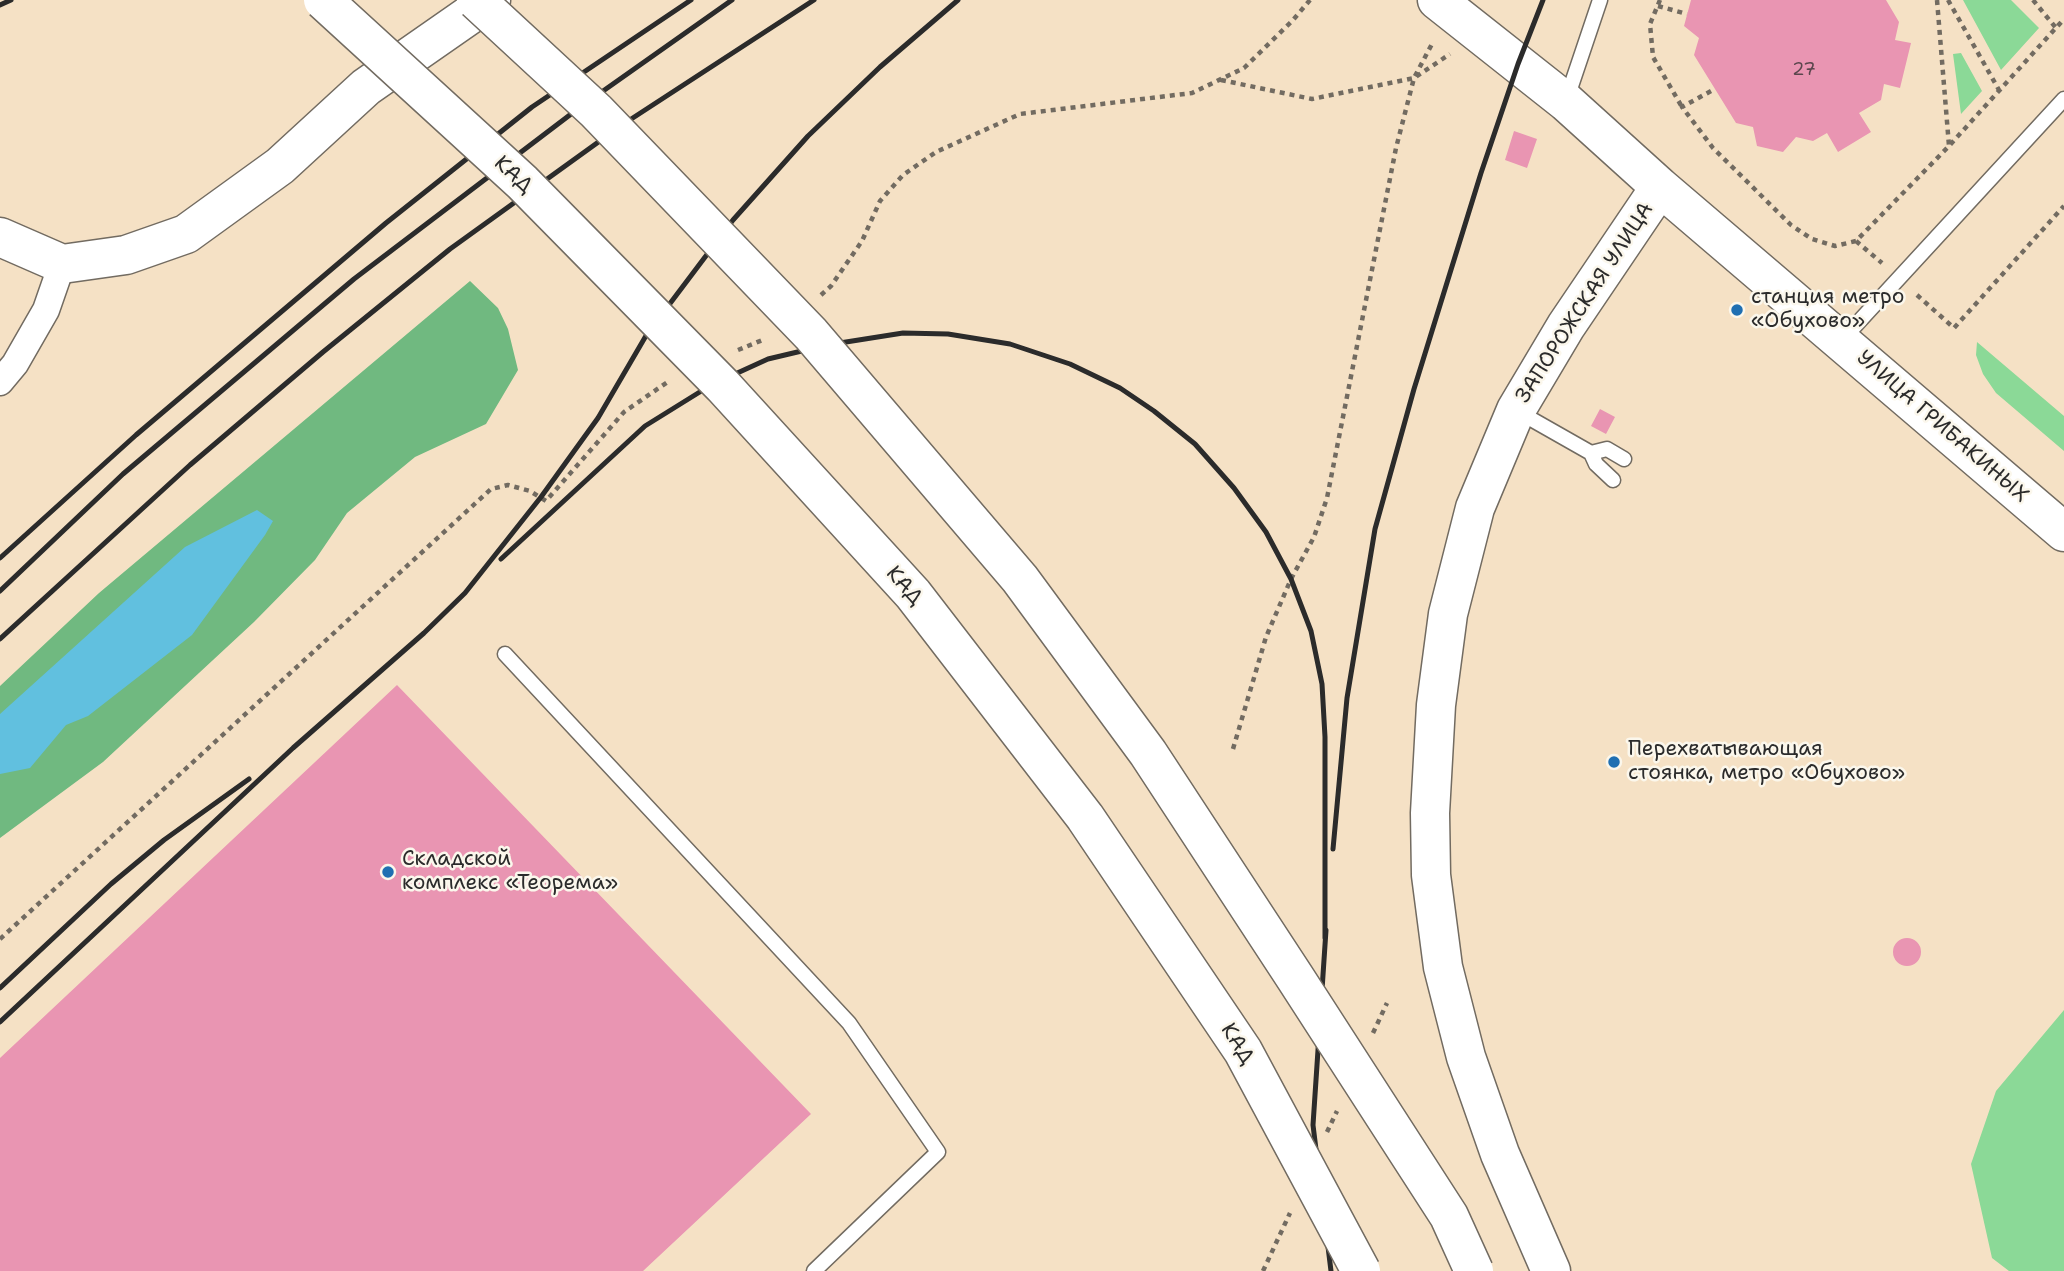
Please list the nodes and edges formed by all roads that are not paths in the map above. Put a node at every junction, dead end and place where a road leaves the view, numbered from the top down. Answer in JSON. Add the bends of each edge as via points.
{"nodes":[{"id":1,"x":323,"y":0,"type":"edge"},
{"id":2,"x":476,"y":0,"type":"edge"},
{"id":3,"x":491,"y":0,"type":"edge"},
{"id":4,"x":1601,"y":0,"type":"edge"},
{"id":5,"x":1443,"y":5,"type":"edge"},
{"id":6,"x":2064,"y":100,"type":"edge"},
{"id":7,"x":1566,"y":102,"type":"junction"},
{"id":8,"x":1660,"y":187,"type":"junction"},
{"id":9,"x":0,"y":237,"type":"edge"},
{"id":10,"x":62,"y":264,"type":"junction"},
{"id":11,"x":1841,"y":341,"type":"junction"},
{"id":12,"x":0,"y":382,"type":"edge"},
{"id":13,"x":1516,"y":410,"type":"junction"},
{"id":14,"x":1591,"y":453,"type":"junction"},
{"id":15,"x":1625,"y":459,"type":"dead end"},
{"id":16,"x":1613,"y":480,"type":"dead end"},
{"id":17,"x":2064,"y":532,"type":"edge"},
{"id":18,"x":505,"y":654,"type":"dead end"},
{"id":19,"x":814,"y":1271,"type":"edge"},
{"id":20,"x":1361,"y":1271,"type":"edge"},
{"id":21,"x":1474,"y":1271,"type":"edge"},
{"id":22,"x":1551,"y":1271,"type":"edge"}],
"edges":[{"from":1,"to":20,"type":"main road","name":"КАД","bridge":true,"via":[[522,182],[723,386],[913,594],[1084,817],[1243,1051]]},
{"from":2,"to":21,"type":"main road","bridge":true,"via":[[596,111],[811,334],[1020,579],[1200,832],[1449,1216]]},
{"from":3,"to":10,"type":"main road","via":[[366,87],[279,166],[186,234],[126,255]]},
{"from":4,"to":7,"type":"lane"},
{"from":5,"to":7,"type":"main road","name":"УЛИЦА ГРИБАКИНЫХ"},
{"from":6,"to":11,"type":"lane"},
{"from":7,"to":8,"type":"main road","name":"УЛИЦА ГРИБАКИНЫХ"},
{"from":8,"to":11,"type":"main road","name":"УЛИЦА ГРИБАКИНЫХ"},
{"from":8,"to":13,"type":"main road","name":"ЗАПОРОЖСКАЯ УЛИЦА","via":[[1566,326]]},
{"from":9,"to":10,"type":"main road"},
{"from":10,"to":12,"type":"street","via":[[46,310]]},
{"from":11,"to":17,"type":"main road","name":"УЛИЦА ГРИБАКИНЫХ"},
{"from":13,"to":14,"type":"lane"},
{"from":13,"to":22,"type":"main road","name":"ЗАПОРОЖСКАЯ УЛИЦА","via":[[1475,508],[1448,614],[1436,705],[1431,876],[1443,967],[1466,1057],[1500,1154]]},
{"from":14,"to":15,"type":"lane","via":[[1607,449]]},
{"from":14,"to":16,"type":"lane"},
{"from":18,"to":19,"type":"lane","via":[[849,1024],[938,1152]]}]}
